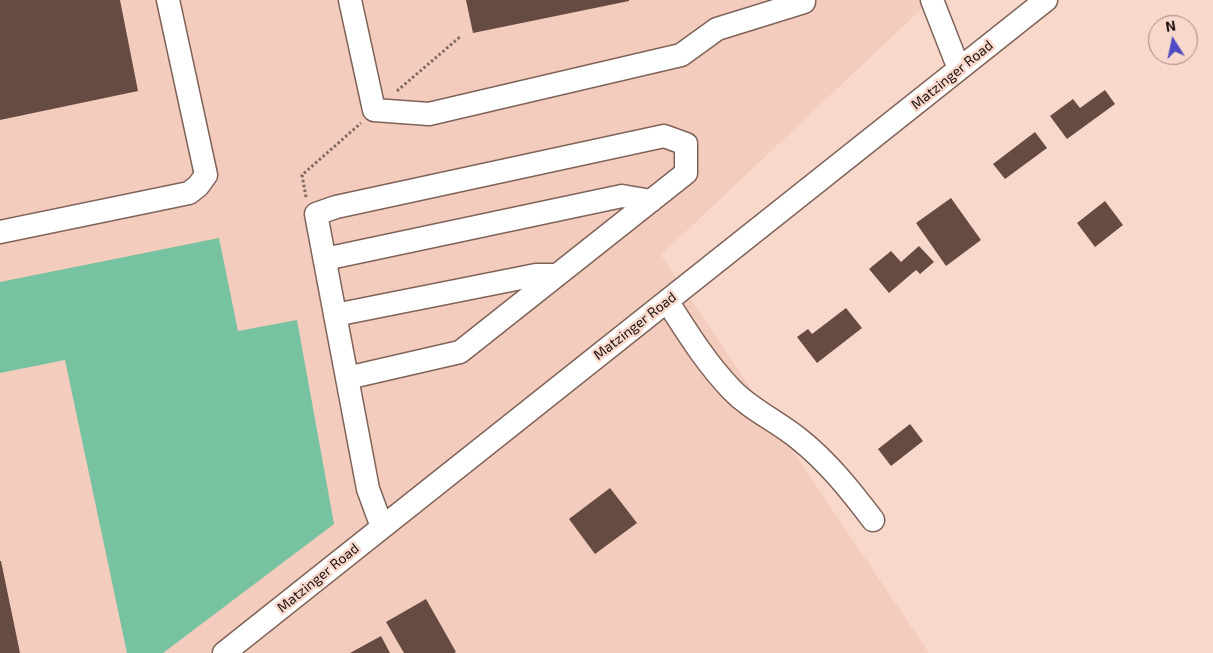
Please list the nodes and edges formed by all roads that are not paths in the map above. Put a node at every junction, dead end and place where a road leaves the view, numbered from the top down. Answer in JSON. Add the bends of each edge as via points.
{"nodes":[{"id":1,"x":168,"y":0,"type":"edge"},
{"id":2,"x":350,"y":0,"type":"edge"},
{"id":3,"x":804,"y":0,"type":"edge"},
{"id":4,"x":932,"y":0,"type":"edge"},
{"id":5,"x":1046,"y":0,"type":"edge"},
{"id":6,"x":960,"y":70,"type":"junction"},
{"id":7,"x":651,"y":201,"type":"junction"},
{"id":8,"x":0,"y":232,"type":"edge"},
{"id":9,"x":325,"y":259,"type":"junction"},
{"id":10,"x":557,"y":275,"type":"junction"},
{"id":11,"x":667,"y":301,"type":"junction"},
{"id":12,"x":335,"y":315,"type":"junction"},
{"id":13,"x":347,"y":378,"type":"junction"},
{"id":14,"x":873,"y":520,"type":"dead end"},
{"id":15,"x":382,"y":527,"type":"junction"},
{"id":16,"x":224,"y":653,"type":"edge"}],
"edges":[{"from":1,"to":8,"type":"street","via":[[206,175],[189,193]]},
{"from":2,"to":3,"type":"street","via":[[374,110],[429,114],[681,55],[717,30]]},
{"from":4,"to":6,"type":"street"},
{"from":5,"to":6,"type":"street","name":"Matzinger Road"},
{"from":6,"to":11,"type":"street","name":"Matzinger Road"},
{"from":7,"to":9,"type":"street","via":[[622,196]]},
{"from":7,"to":9,"type":"street","via":[[686,173],[686,144],[664,136],[336,207],[316,214]]},
{"from":7,"to":10,"type":"street"},
{"from":9,"to":12,"type":"street"},
{"from":10,"to":12,"type":"street","via":[[536,275]]},
{"from":10,"to":13,"type":"street","via":[[460,352]]},
{"from":11,"to":14,"type":"street","via":[[721,378],[740,398],[821,457]]},
{"from":11,"to":15,"type":"street","name":"Matzinger Road"},
{"from":12,"to":13,"type":"street"},
{"from":13,"to":15,"type":"street","via":[[368,489]]},
{"from":15,"to":16,"type":"street","name":"Matzinger Road"}]}
